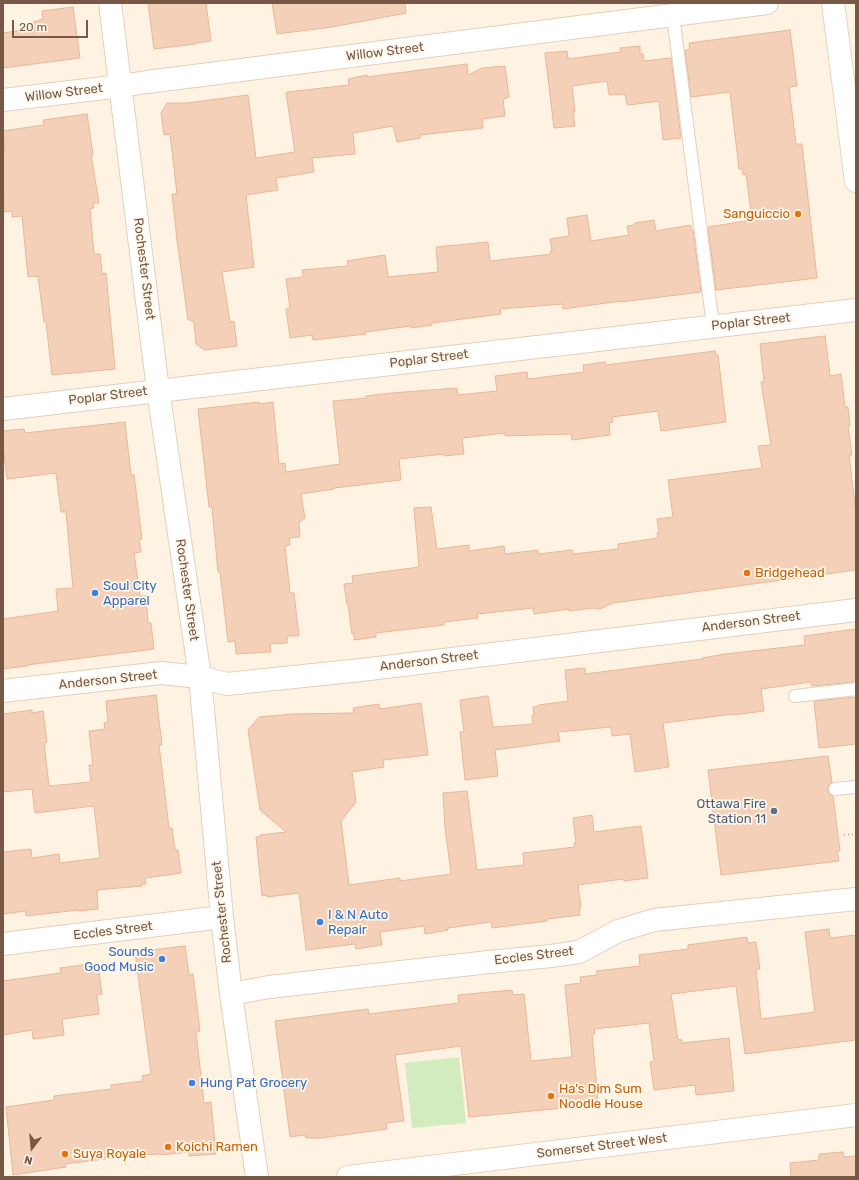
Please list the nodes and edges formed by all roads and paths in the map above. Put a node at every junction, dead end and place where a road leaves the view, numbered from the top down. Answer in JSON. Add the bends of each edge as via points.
{"nodes":[{"id":1,"x":110,"y":3,"type":"edge"},
{"id":2,"x":767,"y":3,"type":"edge"},
{"id":3,"x":833,"y":3,"type":"edge"},
{"id":4,"x":673,"y":15,"type":"junction"},
{"id":5,"x":121,"y":86,"type":"junction"},
{"id":6,"x":3,"y":100,"type":"edge"},
{"id":7,"x":856,"y":173,"type":"edge"},
{"id":8,"x":856,"y":310,"type":"edge"},
{"id":9,"x":713,"y":326,"type":"junction"},
{"id":10,"x":158,"y":390,"type":"junction"},
{"id":11,"x":3,"y":409,"type":"edge"},
{"id":12,"x":856,"y":610,"type":"edge"},
{"id":13,"x":200,"y":677,"type":"junction"},
{"id":14,"x":856,"y":689,"type":"edge"},
{"id":15,"x":3,"y":691,"type":"edge"},
{"id":16,"x":795,"y":696,"type":"dead end"},
{"id":17,"x":856,"y":787,"type":"edge"},
{"id":18,"x":835,"y":789,"type":"dead end"},
{"id":19,"x":856,"y":834,"type":"edge"},
{"id":20,"x":844,"y":835,"type":"dead end"},
{"id":21,"x":856,"y":899,"type":"edge"},
{"id":22,"x":222,"y":917,"type":"junction"},
{"id":23,"x":3,"y":944,"type":"edge"},
{"id":24,"x":231,"y":994,"type":"junction"},
{"id":25,"x":856,"y":1115,"type":"edge"},
{"id":26,"x":257,"y":1177,"type":"edge"},
{"id":27,"x":348,"y":1177,"type":"edge"}],
"edges":[{"from":1,"to":5,"type":"street","name":"Rochester Street"},
{"from":2,"to":4,"type":"street","name":"Willow Street"},
{"from":3,"to":7,"type":"street"},
{"from":4,"to":5,"type":"street","name":"Willow Street"},
{"from":4,"to":9,"type":"lane"},
{"from":5,"to":6,"type":"street","name":"Willow Street"},
{"from":5,"to":10,"type":"street","name":"Rochester Street"},
{"from":8,"to":9,"type":"street","name":"Poplar Street"},
{"from":9,"to":10,"type":"street","name":"Poplar Street"},
{"from":10,"to":11,"type":"street","name":"Poplar Street"},
{"from":10,"to":13,"type":"street","name":"Rochester Street"},
{"from":12,"to":13,"type":"street","name":"Anderson Street","via":[[227,684]]},
{"from":13,"to":15,"type":"street","name":"Anderson Street","via":[[161,673]]},
{"from":13,"to":22,"type":"street","name":"Rochester Street"},
{"from":14,"to":16,"type":"lane"},
{"from":17,"to":18,"type":"lane"},
{"from":19,"to":20,"type":"path"},
{"from":21,"to":24,"type":"street","name":"Eccles Street","via":[[654,920],[618,931],[579,952],[269,987]]},
{"from":22,"to":23,"type":"street","name":"Eccles Street"},
{"from":22,"to":24,"type":"street","name":"Rochester Street"},
{"from":24,"to":26,"type":"street","name":"Rochester Street"},
{"from":25,"to":27,"type":"street","name":"Somerset Street West"}]}
